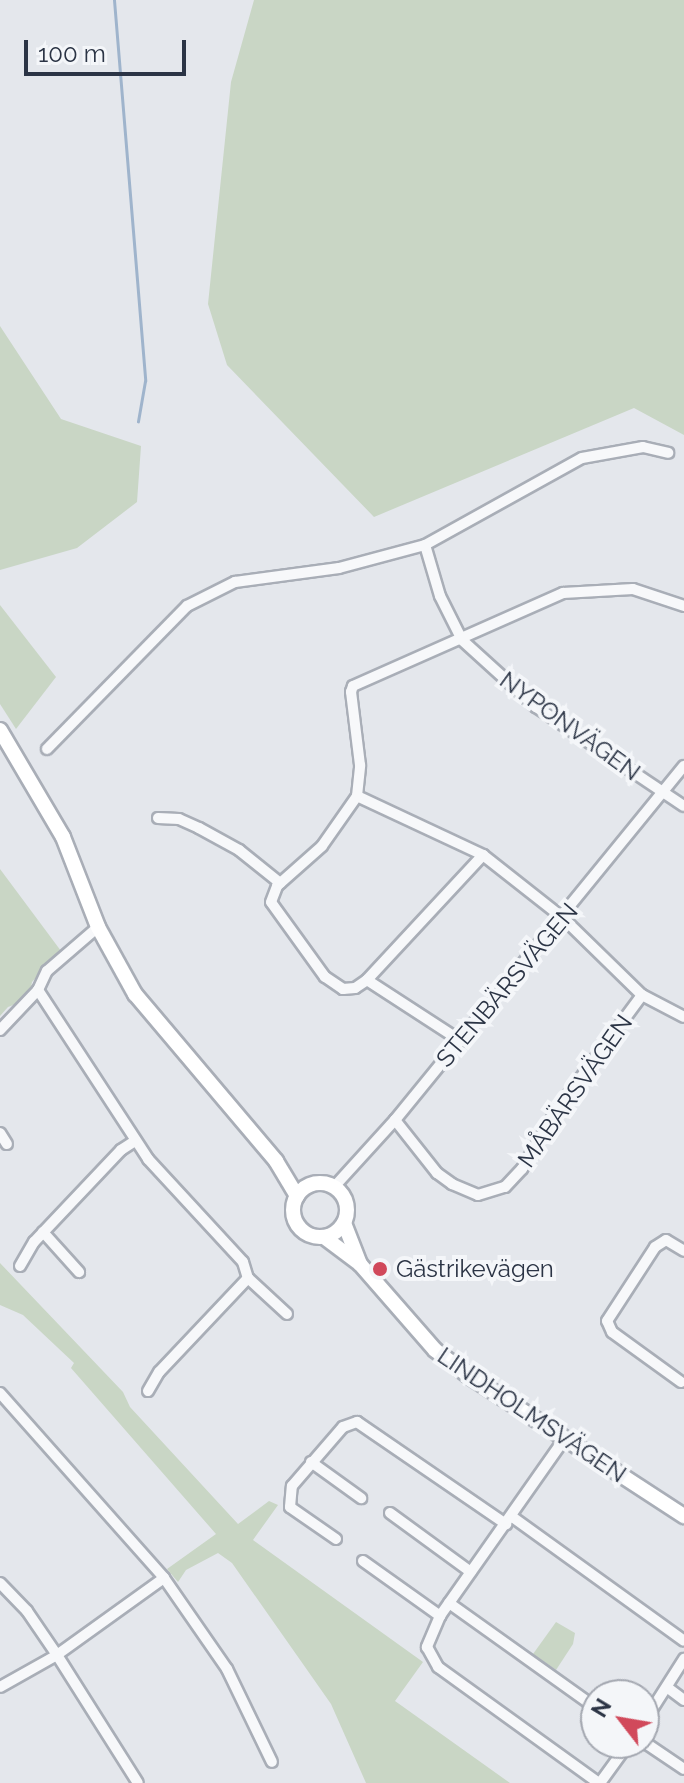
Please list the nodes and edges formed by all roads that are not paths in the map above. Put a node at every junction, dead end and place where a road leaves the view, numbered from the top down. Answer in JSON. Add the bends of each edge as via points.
{"nodes":[{"id":1,"x":668,"y":453,"type":"dead end"},
{"id":2,"x":425,"y":545,"type":"junction"},
{"id":3,"x":684,"y":606,"type":"edge"},
{"id":4,"x":462,"y":640,"type":"junction"},
{"id":5,"x":0,"y":730,"type":"edge"},
{"id":6,"x":47,"y":749,"type":"dead end"},
{"id":7,"x":684,"y":766,"type":"edge"},
{"id":8,"x":663,"y":794,"type":"junction"},
{"id":9,"x":357,"y":796,"type":"junction"},
{"id":10,"x":684,"y":806,"type":"edge"},
{"id":11,"x":158,"y":818,"type":"dead end"},
{"id":12,"x":483,"y":855,"type":"junction"},
{"id":13,"x":280,"y":883,"type":"junction"},
{"id":14,"x":563,"y":918,"type":"junction"},
{"id":15,"x":98,"y":927,"type":"junction"},
{"id":16,"x":367,"y":980,"type":"junction"},
{"id":17,"x":38,"y":990,"type":"junction"},
{"id":18,"x":642,"y":995,"type":"junction"},
{"id":19,"x":684,"y":1017,"type":"edge"},
{"id":20,"x":0,"y":1030,"type":"edge"},
{"id":21,"x":461,"y":1041,"type":"junction"},
{"id":22,"x":395,"y":1120,"type":"junction"},
{"id":23,"x":0,"y":1133,"type":"edge"},
{"id":24,"x":135,"y":1141,"type":"junction"},
{"id":25,"x":7,"y":1144,"type":"dead end"},
{"id":26,"x":276,"y":1161,"type":"junction"},
{"id":27,"x":312,"y":1185,"type":"junction"},
{"id":28,"x":337,"y":1190,"type":"junction"},
{"id":29,"x":297,"y":1196,"type":"junction"},
{"id":30,"x":344,"y":1223,"type":"junction"},
{"id":31,"x":43,"y":1232,"type":"junction"},
{"id":32,"x":324,"y":1237,"type":"junction"},
{"id":33,"x":684,"y":1251,"type":"edge"},
{"id":34,"x":360,"y":1264,"type":"junction"},
{"id":35,"x":20,"y":1266,"type":"dead end"},
{"id":36,"x":79,"y":1272,"type":"dead end"},
{"id":37,"x":248,"y":1278,"type":"junction"},
{"id":38,"x":287,"y":1314,"type":"dead end"},
{"id":39,"x":681,"y":1382,"type":"dead end"},
{"id":40,"x":148,"y":1391,"type":"dead end"},
{"id":41,"x":0,"y":1393,"type":"edge"},
{"id":42,"x":565,"y":1438,"type":"junction"},
{"id":43,"x":311,"y":1462,"type":"junction"},
{"id":44,"x":361,"y":1498,"type":"dead end"},
{"id":45,"x":390,"y":1513,"type":"dead end"},
{"id":46,"x":683,"y":1513,"type":"edge"},
{"id":47,"x":508,"y":1520,"type":"junction"},
{"id":48,"x":336,"y":1539,"type":"dead end"},
{"id":49,"x":363,"y":1561,"type":"dead end"},
{"id":50,"x":471,"y":1572,"type":"junction"},
{"id":51,"x":164,"y":1578,"type":"junction"},
{"id":52,"x":0,"y":1583,"type":"edge"},
{"id":53,"x":449,"y":1603,"type":"junction"},
{"id":54,"x":440,"y":1616,"type":"junction"},
{"id":55,"x":684,"y":1641,"type":"edge"},
{"id":56,"x":57,"y":1655,"type":"junction"},
{"id":57,"x":684,"y":1659,"type":"edge"},
{"id":58,"x":0,"y":1687,"type":"edge"},
{"id":59,"x":668,"y":1688,"type":"junction"},
{"id":60,"x":580,"y":1697,"type":"edge"},
{"id":61,"x":660,"y":1699,"type":"edge"},
{"id":62,"x":684,"y":1700,"type":"edge"},
{"id":63,"x":660,"y":1753,"type":"edge"},
{"id":64,"x":617,"y":1759,"type":"edge"},
{"id":65,"x":272,"y":1762,"type":"dead end"},
{"id":66,"x":684,"y":1769,"type":"edge"},
{"id":67,"x":138,"y":1783,"type":"edge"},
{"id":68,"x":600,"y":1783,"type":"edge"}],
"edges":[{"from":1,"to":2,"type":"street","via":[[643,447],[582,458]]},
{"from":2,"to":4,"type":"street","via":[[440,596]]},
{"from":2,"to":6,"type":"street","via":[[339,568],[235,582],[187,606]]},
{"from":3,"to":4,"type":"street","via":[[633,589],[563,593]]},
{"from":4,"to":8,"type":"street","name":"NYPONVÄGEN","via":[[536,707]]},
{"from":4,"to":9,"type":"street","via":[[353,686],[360,765]]},
{"from":5,"to":15,"type":"main road","name":"LINDHOLMSVÄGEN","via":[[63,837]]},
{"from":7,"to":8,"type":"street","name":"STENBÄRSVÄGEN"},
{"from":8,"to":10,"type":"street","name":"NYPONVÄGEN"},
{"from":8,"to":14,"type":"street","name":"STENBÄRSVÄGEN"},
{"from":9,"to":12,"type":"street"},
{"from":9,"to":13,"type":"street","via":[[322,846]]},
{"from":11,"to":13,"type":"street","via":[[179,819],[199,828],[239,850]]},
{"from":12,"to":14,"type":"street"},
{"from":12,"to":16,"type":"street"},
{"from":13,"to":16,"type":"street","via":[[271,902],[277,915],[325,977],[343,989]]},
{"from":14,"to":18,"type":"street"},
{"from":14,"to":21,"type":"street","name":"STENBÄRSVÄGEN"},
{"from":15,"to":17,"type":"street","via":[[47,971]]},
{"from":15,"to":26,"type":"main road","name":"LINDHOLMSVÄGEN","via":[[135,994]]},
{"from":16,"to":21,"type":"street"},
{"from":17,"to":20,"type":"street"},
{"from":17,"to":24,"type":"street"},
{"from":18,"to":19,"type":"street"},
{"from":18,"to":22,"type":"street","name":"MÅBÄRSVÄGEN","via":[[505,1187],[478,1195],[452,1184]]},
{"from":21,"to":22,"type":"street","name":"STENBÄRSVÄGEN"},
{"from":22,"to":28,"type":"street","name":"STENBÄRSVÄGEN"},
{"from":23,"to":25,"type":"street"},
{"from":24,"to":31,"type":"street"},
{"from":24,"to":37,"type":"street","via":[[243,1262]]},
{"from":26,"to":27,"type":"main road","name":"LINDHOLMSVÄGEN"},
{"from":26,"to":29,"type":"main road","name":"LINDHOLMSVÄGEN"},
{"from":27,"to":28,"type":"main road","name":"LINDHOLMSVÄGEN"},
{"from":27,"to":29,"type":"main road"},
{"from":28,"to":30,"type":"main road","name":"LINDHOLMSVÄGEN","via":[[347,1211]]},
{"from":29,"to":32,"type":"main road","name":"LINDHOLMSVÄGEN","via":[[296,1223],[305,1233]]},
{"from":30,"to":32,"type":"main road"},
{"from":30,"to":34,"type":"main road","name":"LINDHOLMSVÄGEN"},
{"from":31,"to":35,"type":"street"},
{"from":31,"to":36,"type":"street"},
{"from":32,"to":34,"type":"main road","name":"LINDHOLMSVÄGEN"},
{"from":33,"to":39,"type":"street","via":[[666,1240],[655,1247],[607,1321],[612,1332]]},
{"from":34,"to":42,"type":"main road","name":"LINDHOLMSVÄGEN","via":[[435,1350]]},
{"from":37,"to":38,"type":"street"},
{"from":37,"to":40,"type":"street","via":[[159,1372]]},
{"from":41,"to":51,"type":"street"},
{"from":42,"to":46,"type":"main road","name":"LINDHOLMSVÄGEN"},
{"from":42,"to":47,"type":"street"},
{"from":43,"to":44,"type":"street"},
{"from":43,"to":47,"type":"street","via":[[343,1427],[357,1422]]},
{"from":43,"to":48,"type":"street","via":[[292,1486],[290,1507]]},
{"from":45,"to":50,"type":"street"},
{"from":47,"to":50,"type":"street"},
{"from":47,"to":55,"type":"street"},
{"from":49,"to":54,"type":"street"},
{"from":50,"to":53,"type":"street"},
{"from":51,"to":56,"type":"street"},
{"from":51,"to":65,"type":"street","via":[[227,1669]]},
{"from":52,"to":56,"type":"street"},
{"from":53,"to":54,"type":"street"},
{"from":53,"to":60,"type":"street"},
{"from":54,"to":68,"type":"street","via":[[427,1647],[438,1667]]},
{"from":56,"to":58,"type":"street"},
{"from":56,"to":67,"type":"street"},
{"from":57,"to":59,"type":"street"},
{"from":59,"to":61,"type":"street"},
{"from":59,"to":62,"type":"street"},
{"from":63,"to":66,"type":"street"},
{"from":64,"to":68,"type":"street"}]}
